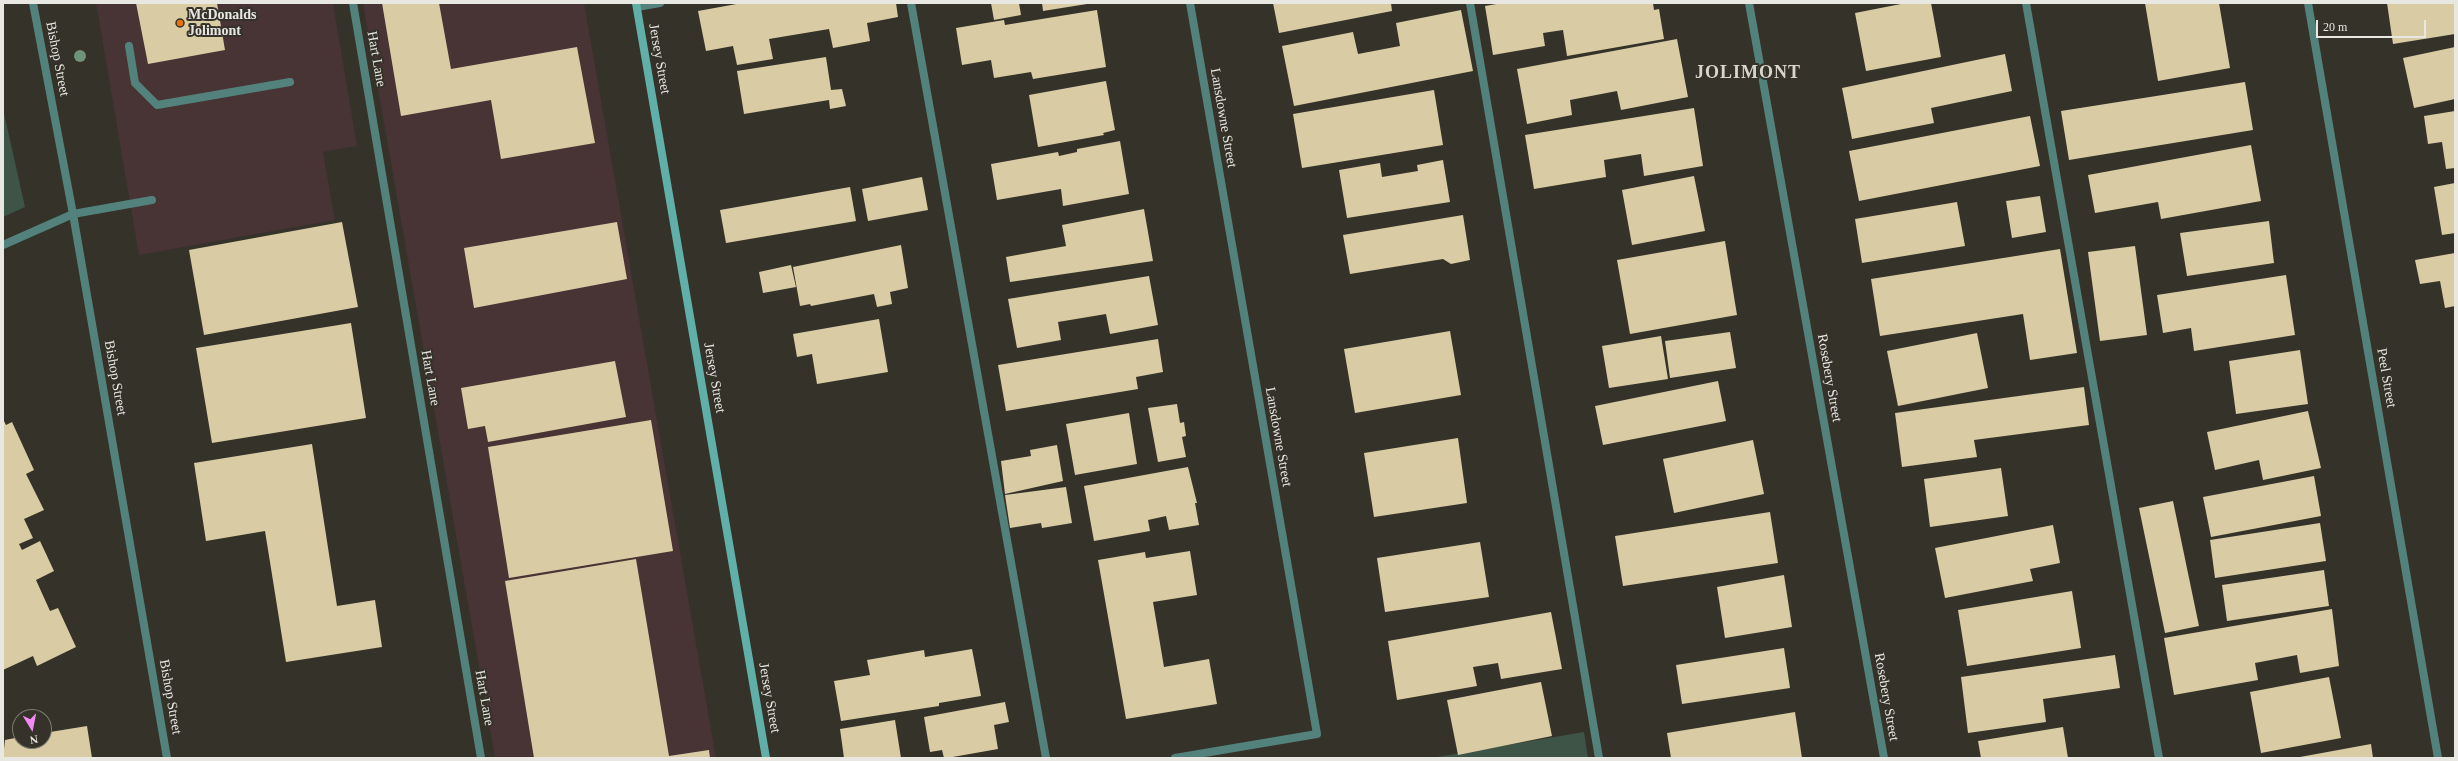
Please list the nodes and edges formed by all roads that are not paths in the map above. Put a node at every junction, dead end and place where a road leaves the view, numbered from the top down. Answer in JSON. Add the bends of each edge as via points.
{"nodes":[{"id":1,"x":33,"y":3,"type":"edge"},
{"id":2,"x":353,"y":3,"type":"edge"},
{"id":3,"x":660,"y":3,"type":"edge"},
{"id":4,"x":911,"y":3,"type":"edge"},
{"id":5,"x":1190,"y":3,"type":"edge"},
{"id":6,"x":1470,"y":3,"type":"edge"},
{"id":7,"x":1750,"y":3,"type":"edge"},
{"id":8,"x":2026,"y":3,"type":"edge"},
{"id":9,"x":2308,"y":3,"type":"edge"},
{"id":10,"x":637,"y":5,"type":"edge"},
{"id":11,"x":129,"y":46,"type":"dead end"},
{"id":12,"x":290,"y":82,"type":"dead end"},
{"id":13,"x":152,"y":200,"type":"dead end"},
{"id":14,"x":73,"y":214,"type":"junction"},
{"id":15,"x":3,"y":245,"type":"edge"},
{"id":16,"x":167,"y":758,"type":"edge"},
{"id":17,"x":481,"y":758,"type":"edge"},
{"id":18,"x":766,"y":758,"type":"edge"},
{"id":19,"x":1046,"y":758,"type":"edge"},
{"id":20,"x":1175,"y":758,"type":"edge"},
{"id":21,"x":1599,"y":758,"type":"edge"},
{"id":22,"x":1884,"y":758,"type":"edge"},
{"id":23,"x":2159,"y":758,"type":"edge"},
{"id":24,"x":2438,"y":758,"type":"edge"}],
"edges":[{"from":1,"to":14,"type":"street","name":"Bishop Street"},
{"from":2,"to":17,"type":"street","name":"Hart Lane"},
{"from":3,"to":10,"type":"street"},
{"from":4,"to":19,"type":"street"},
{"from":5,"to":20,"type":"street","name":"Lansdowne Street","via":[[1317,734]]},
{"from":6,"to":21,"type":"street"},
{"from":7,"to":22,"type":"street","name":"Rosebery Street"},
{"from":8,"to":23,"type":"street"},
{"from":9,"to":24,"type":"street","name":"Peel Street"},
{"from":10,"to":18,"type":"street","name":"Jersey Street"},
{"from":11,"to":12,"type":"street","via":[[135,84],[157,105]]},
{"from":13,"to":14,"type":"street"},
{"from":14,"to":15,"type":"street"},
{"from":14,"to":16,"type":"street","name":"Bishop Street"}]}
